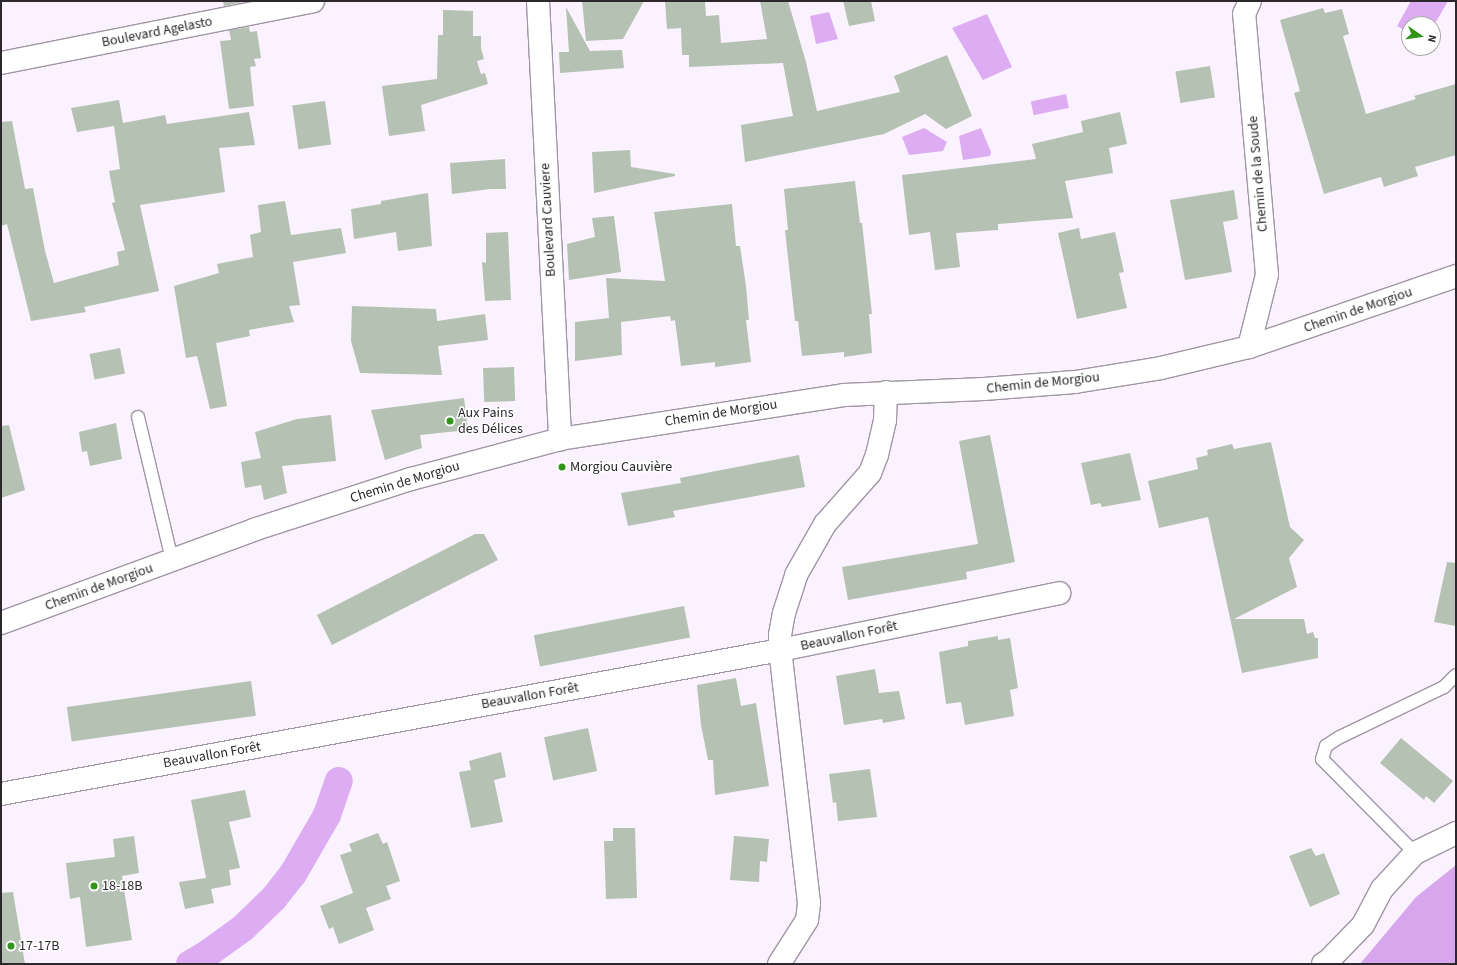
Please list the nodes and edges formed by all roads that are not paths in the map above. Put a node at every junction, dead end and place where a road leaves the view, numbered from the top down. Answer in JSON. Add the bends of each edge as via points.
{"nodes":[{"id":1,"x":313,"y":1,"type":"edge"},
{"id":2,"x":538,"y":1,"type":"edge"},
{"id":3,"x":1250,"y":1,"type":"edge"},
{"id":4,"x":1,"y":63,"type":"edge"},
{"id":5,"x":1456,"y":276,"type":"edge"},
{"id":6,"x":1249,"y":347,"type":"junction"},
{"id":7,"x":886,"y":392,"type":"junction"},
{"id":8,"x":138,"y":417,"type":"dead end"},
{"id":9,"x":560,"y":439,"type":"junction"},
{"id":10,"x":172,"y":560,"type":"junction"},
{"id":11,"x":1059,"y":593,"type":"dead end"},
{"id":12,"x":1,"y":623,"type":"edge"},
{"id":13,"x":780,"y":650,"type":"junction"},
{"id":14,"x":1456,"y":675,"type":"edge"},
{"id":15,"x":1,"y":794,"type":"edge"},
{"id":16,"x":1456,"y":833,"type":"edge"},
{"id":17,"x":1415,"y":853,"type":"junction"},
{"id":18,"x":1330,"y":963,"type":"edge"},
{"id":19,"x":779,"y":964,"type":"edge"}],
"edges":[{"from":1,"to":4,"type":"street","name":"Boulevard Agelasto"},
{"from":2,"to":9,"type":"street","name":"Boulevard Cauviere"},
{"from":3,"to":6,"type":"street","name":"Chemin de la Soude","via":[[1244,14],[1267,275]]},
{"from":5,"to":6,"type":"street","name":"Chemin de Morgiou"},
{"from":6,"to":7,"type":"street","name":"Chemin de Morgiou","via":[[1160,368],[1075,382],[984,390]]},
{"from":7,"to":9,"type":"street","name":"Chemin de Morgiou","via":[[836,396]]},
{"from":7,"to":13,"type":"street","via":[[885,420],[870,473],[825,524],[796,575],[784,613]]},
{"from":8,"to":10,"type":"lane"},
{"from":9,"to":10,"type":"street","name":"Chemin de Morgiou","via":[[411,479],[256,528]]},
{"from":10,"to":12,"type":"street","name":"Chemin de Morgiou"},
{"from":11,"to":13,"type":"street","name":"Beauvallon Forêt"},
{"from":13,"to":15,"type":"street","name":"Beauvallon Forêt"},
{"from":13,"to":19,"type":"street","via":[[795,767],[808,903],[806,920]]},
{"from":14,"to":17,"type":"lane","via":[[1444,687],[1338,738],[1326,746],[1322,759]]},
{"from":16,"to":17,"type":"street"},
{"from":17,"to":18,"type":"street","via":[[1382,889],[1363,925]]}]}
